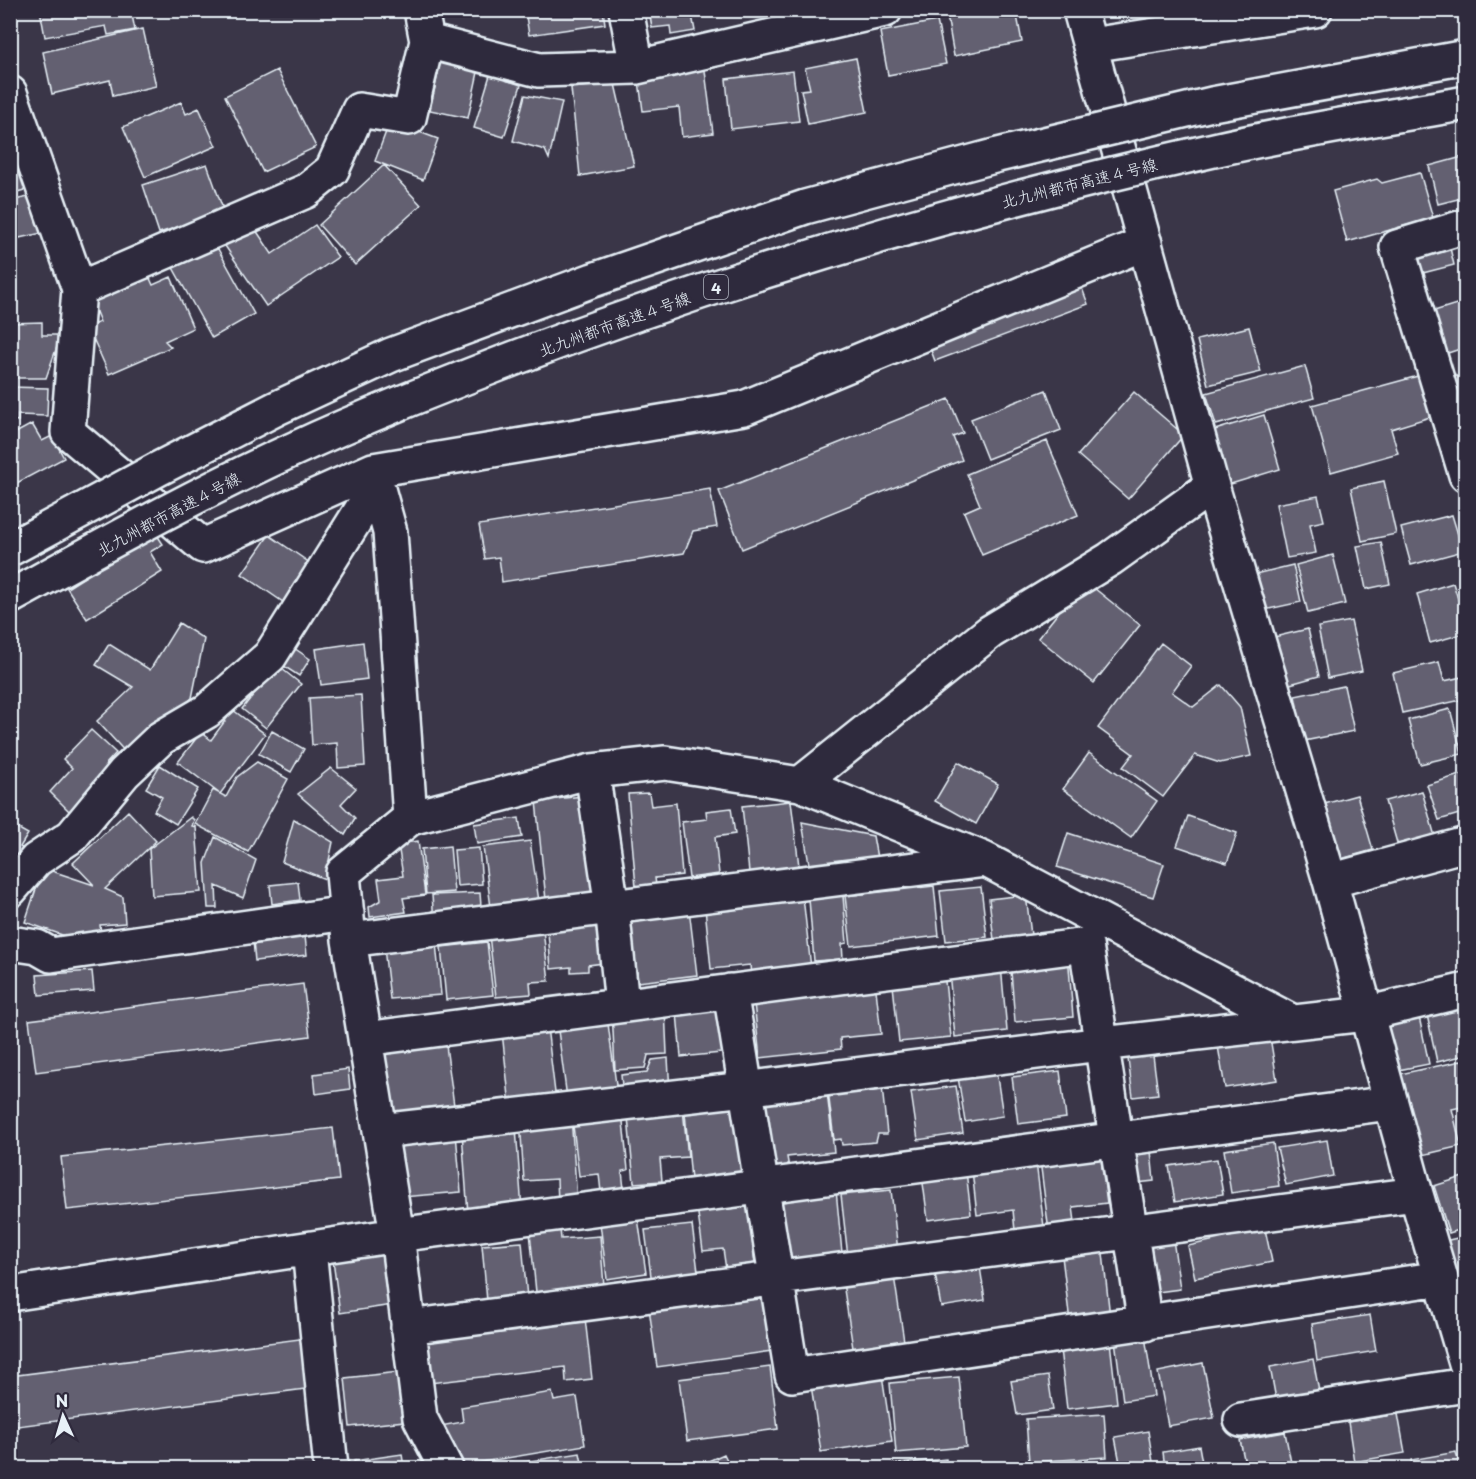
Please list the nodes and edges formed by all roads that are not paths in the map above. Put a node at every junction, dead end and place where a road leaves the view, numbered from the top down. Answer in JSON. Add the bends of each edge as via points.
{"nodes":[{"id":1,"x":626,"y":10,"type":"edge"},
{"id":2,"x":885,"y":10,"type":"edge"},
{"id":3,"x":1080,"y":10,"type":"edge"},
{"id":4,"x":1316,"y":10,"type":"edge"},
{"id":5,"x":424,"y":26,"type":"edge"},
{"id":6,"x":1091,"y":45,"type":"junction"},
{"id":7,"x":1466,"y":57,"type":"edge"},
{"id":8,"x":637,"y":67,"type":"junction"},
{"id":9,"x":10,"y":93,"type":"edge"},
{"id":10,"x":1466,"y":103,"type":"edge"},
{"id":11,"x":1466,"y":225,"type":"edge"},
{"id":12,"x":1145,"y":243,"type":"junction"},
{"id":13,"x":79,"y":289,"type":"junction"},
{"id":14,"x":1466,"y":475,"type":"edge"},
{"id":15,"x":375,"y":478,"type":"junction"},
{"id":16,"x":1212,"y":486,"type":"junction"},
{"id":17,"x":10,"y":549,"type":"edge"},
{"id":18,"x":10,"y":597,"type":"edge"},
{"id":19,"x":592,"y":771,"type":"junction"},
{"id":20,"x":800,"y":784,"type":"junction"},
{"id":21,"x":411,"y":818,"type":"junction"},
{"id":22,"x":1466,"y":844,"type":"edge"},
{"id":23,"x":986,"y":860,"type":"junction"},
{"id":24,"x":1330,"y":881,"type":"junction"},
{"id":25,"x":10,"y":890,"type":"edge"},
{"id":26,"x":612,"y":907,"type":"junction"},
{"id":27,"x":348,"y":926,"type":"junction"},
{"id":28,"x":10,"y":943,"type":"edge"},
{"id":29,"x":1466,"y":990,"type":"edge"},
{"id":30,"x":730,"y":991,"type":"junction"},
{"id":31,"x":622,"y":1005,"type":"junction"},
{"id":32,"x":1365,"y":1014,"type":"junction"},
{"id":33,"x":1293,"y":1022,"type":"junction"},
{"id":34,"x":365,"y":1039,"type":"junction"},
{"id":35,"x":1101,"y":1044,"type":"junction"},
{"id":36,"x":746,"y":1089,"type":"junction"},
{"id":37,"x":1390,"y":1103,"type":"junction"},
{"id":38,"x":380,"y":1131,"type":"junction"},
{"id":39,"x":1117,"y":1140,"type":"junction"},
{"id":40,"x":762,"y":1187,"type":"junction"},
{"id":41,"x":1416,"y":1194,"type":"junction"},
{"id":42,"x":1131,"y":1232,"type":"junction"},
{"id":43,"x":397,"y":1235,"type":"junction"},
{"id":44,"x":309,"y":1249,"type":"junction"},
{"id":45,"x":776,"y":1278,"type":"junction"},
{"id":46,"x":1441,"y":1278,"type":"junction"},
{"id":47,"x":10,"y":1294,"type":"edge"},
{"id":48,"x":1145,"y":1324,"type":"junction"},
{"id":49,"x":408,"y":1326,"type":"junction"},
{"id":50,"x":1466,"y":1362,"type":"edge"},
{"id":51,"x":1466,"y":1385,"type":"edge"},
{"id":52,"x":1241,"y":1420,"type":"dead end"},
{"id":53,"x":331,"y":1468,"type":"edge"},
{"id":54,"x":446,"y":1468,"type":"edge"}],
"edges":[{"from":1,"to":8,"type":"main road"},
{"from":2,"to":8,"type":"main road"},
{"from":3,"to":6,"type":"main road"},
{"from":4,"to":6,"type":"main road"},
{"from":5,"to":8,"type":"main road","via":[[539,70]]},
{"from":5,"to":13,"type":"main road","via":[[409,118],[360,110],[332,170],[306,191]]},
{"from":6,"to":12,"type":"main road"},
{"from":7,"to":17,"type":"main road","bridge":true,"via":[[1212,104],[998,155],[805,207],[391,355],[227,434]]},
{"from":9,"to":13,"type":"main road"},
{"from":10,"to":18,"type":"main road","name":"北九州都市高速４号線","number":"4","bridge":true,"via":[[1217,149],[1000,201],[818,253],[621,318],[292,449],[171,509]]},
{"from":11,"to":14,"type":"main road","via":[[1397,247]]},
{"from":12,"to":15,"type":"main road","via":[[744,408]]},
{"from":12,"to":16,"type":"main road"},
{"from":13,"to":15,"type":"main road","via":[[68,432],[203,546]]},
{"from":15,"to":21,"type":"main road","via":[[390,532]]},
{"from":15,"to":25,"type":"main road","via":[[270,656],[207,711],[161,738],[124,773],[72,836],[36,860]]},
{"from":16,"to":20,"type":"main road","via":[[1110,560],[990,632]]},
{"from":16,"to":24,"type":"main road"},
{"from":19,"to":20,"type":"main road","via":[[665,763]]},
{"from":19,"to":21,"type":"main road"},
{"from":19,"to":26,"type":"main road"},
{"from":20,"to":23,"type":"main road"},
{"from":21,"to":27,"type":"main road","via":[[343,873]]},
{"from":22,"to":24,"type":"main road"},
{"from":23,"to":26,"type":"main road"},
{"from":23,"to":33,"type":"main road"},
{"from":24,"to":32,"type":"main road"},
{"from":26,"to":27,"type":"main road"},
{"from":26,"to":31,"type":"main road"},
{"from":27,"to":28,"type":"main road","via":[[51,955],[37,947]]},
{"from":27,"to":34,"type":"main road"},
{"from":29,"to":32,"type":"main road"},
{"from":30,"to":31,"type":"main road"},
{"from":30,"to":35,"type":"main road","via":[[1086,945]]},
{"from":30,"to":36,"type":"main road"},
{"from":31,"to":34,"type":"main road"},
{"from":32,"to":33,"type":"main road"},
{"from":32,"to":37,"type":"main road"},
{"from":33,"to":35,"type":"main road"},
{"from":34,"to":38,"type":"main road"},
{"from":35,"to":36,"type":"main road"},
{"from":35,"to":39,"type":"main road"},
{"from":36,"to":38,"type":"main road"},
{"from":36,"to":40,"type":"main road"},
{"from":37,"to":39,"type":"main road"},
{"from":37,"to":41,"type":"main road"},
{"from":38,"to":43,"type":"main road"},
{"from":39,"to":40,"type":"main road"},
{"from":39,"to":42,"type":"main road"},
{"from":40,"to":43,"type":"main road"},
{"from":40,"to":45,"type":"main road"},
{"from":41,"to":42,"type":"main road"},
{"from":41,"to":46,"type":"main road"},
{"from":42,"to":45,"type":"main road"},
{"from":42,"to":48,"type":"main road"},
{"from":43,"to":44,"type":"main road"},
{"from":43,"to":49,"type":"main road"},
{"from":44,"to":47,"type":"main road"},
{"from":44,"to":53,"type":"main road"},
{"from":45,"to":48,"type":"main road","via":[[792,1376]]},
{"from":45,"to":49,"type":"main road"},
{"from":46,"to":48,"type":"main road"},
{"from":46,"to":50,"type":"main road"},
{"from":49,"to":54,"type":"main road","via":[[420,1418]]},
{"from":51,"to":52,"type":"main road"}]}
